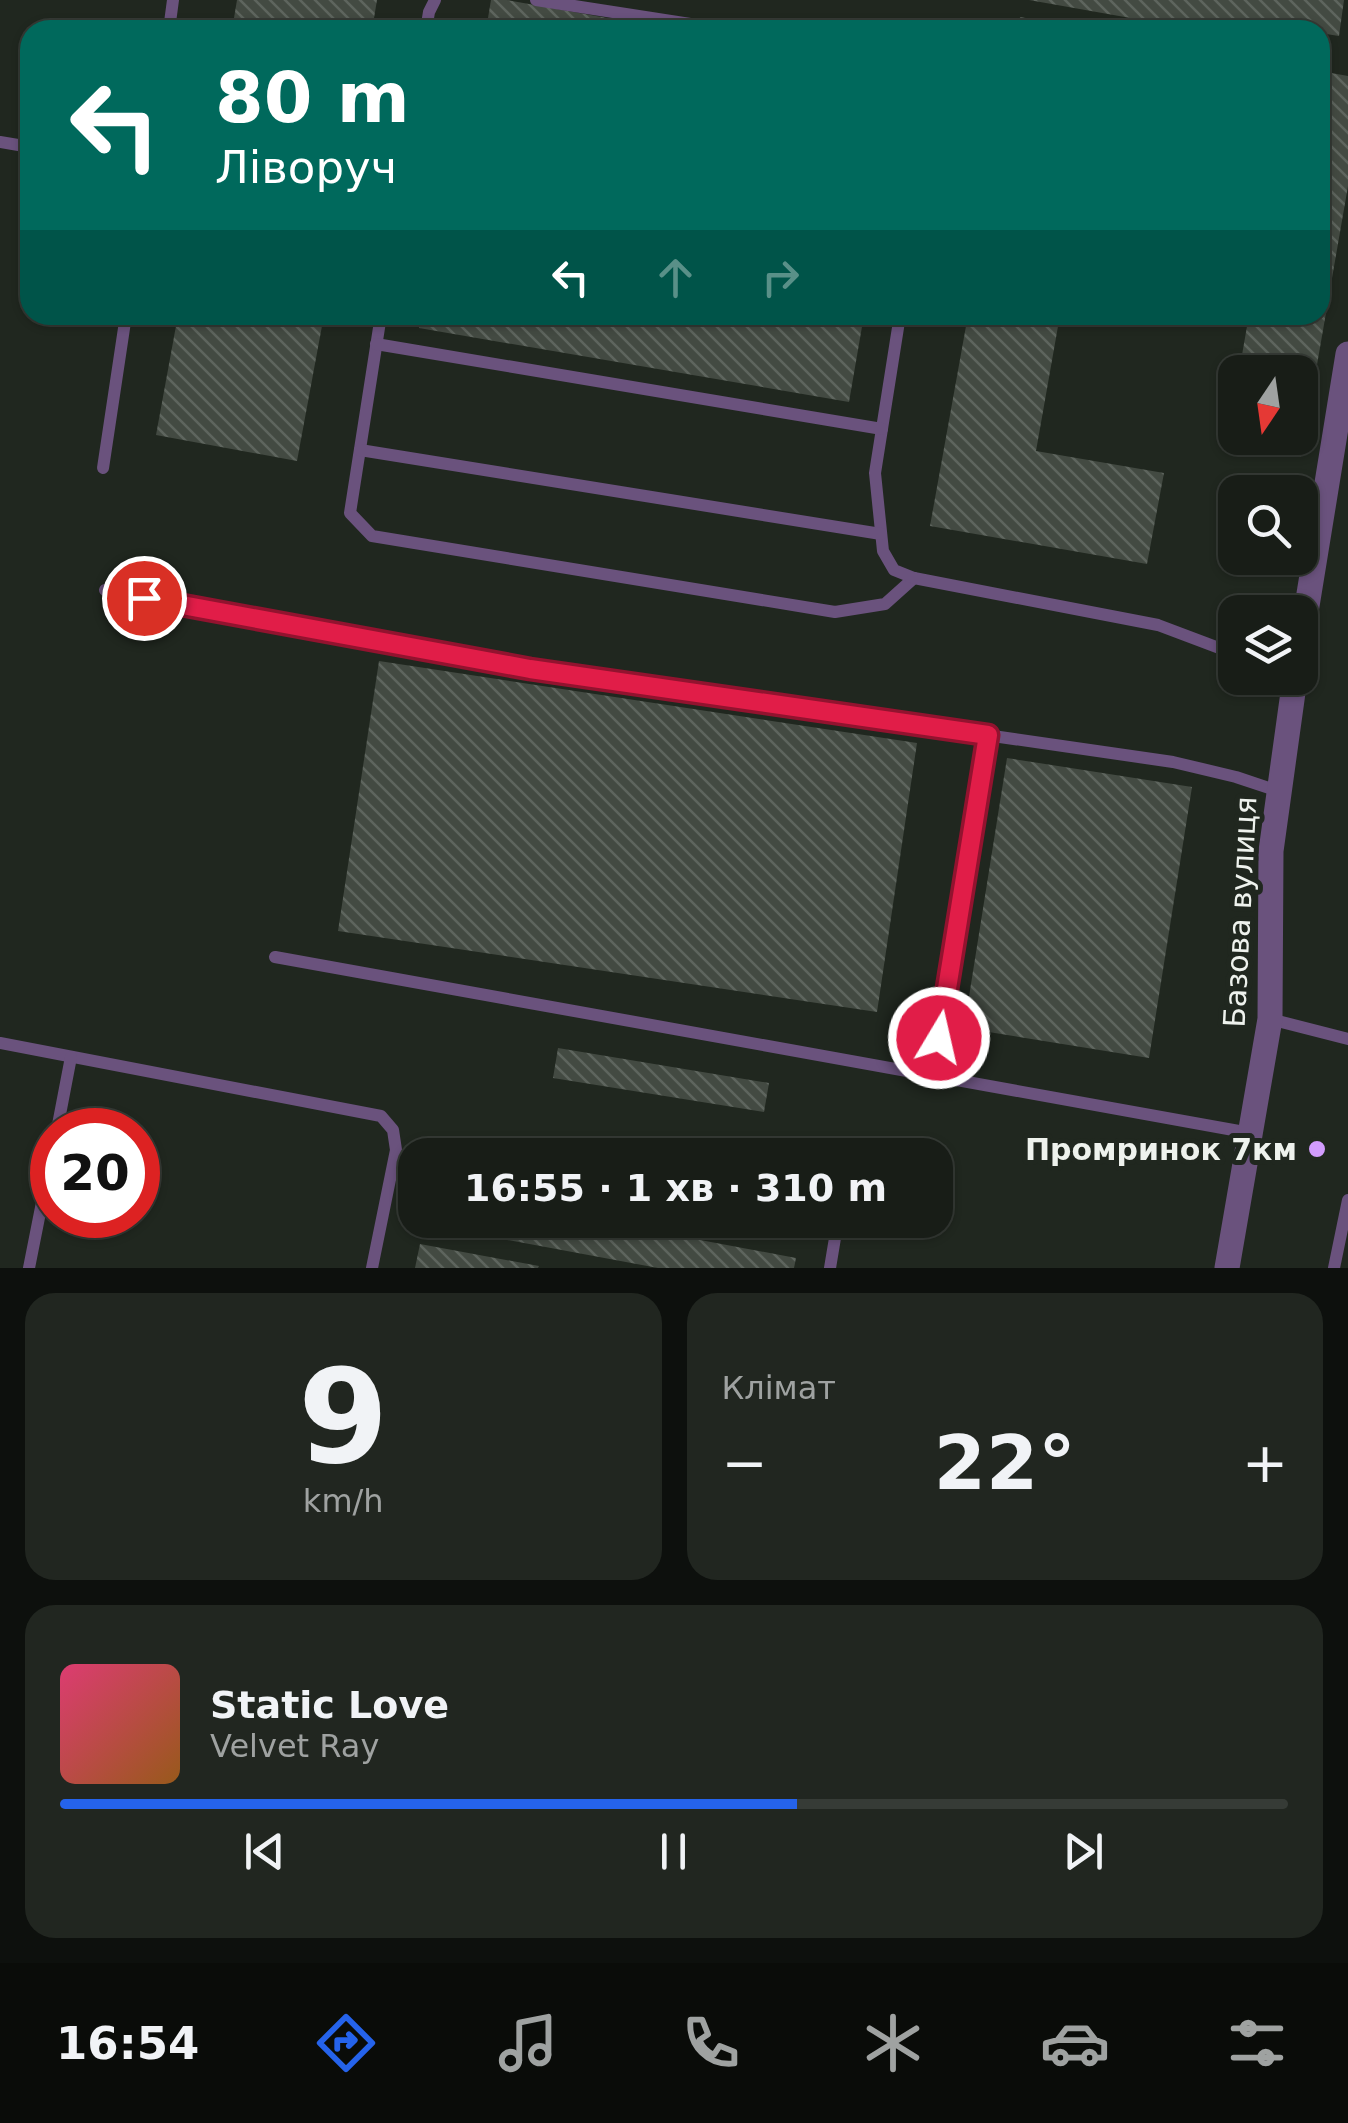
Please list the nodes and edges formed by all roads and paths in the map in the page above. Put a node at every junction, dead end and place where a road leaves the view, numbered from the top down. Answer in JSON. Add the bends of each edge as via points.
{"nodes":[{"id":1,"x":536,"y":0,"type":"edge"},
{"id":2,"x":665,"y":20,"type":"edge"},
{"id":3,"x":124,"y":325,"type":"edge"},
{"id":4,"x":379,"y":325,"type":"edge"},
{"id":5,"x":898,"y":325,"type":"edge"},
{"id":6,"x":376,"y":344,"type":"junction"},
{"id":7,"x":1348,"y":354,"type":"edge"},
{"id":8,"x":882,"y":428,"type":"junction"},
{"id":9,"x":360,"y":450,"type":"junction"},
{"id":10,"x":103,"y":468,"type":"dead end"},
{"id":11,"x":881,"y":534,"type":"junction"},
{"id":12,"x":914,"y":578,"type":"junction"},
{"id":13,"x":105,"y":590,"type":"dead end"},
{"id":14,"x":1309,"y":595,"type":"edge"},
{"id":15,"x":1218,"y":648,"type":"edge"},
{"id":16,"x":1293,"y":695,"type":"edge"},
{"id":17,"x":988,"y":735,"type":"junction"},
{"id":18,"x":1278,"y":792,"type":"junction"},
{"id":19,"x":274,"y":957,"type":"dead end"},
{"id":20,"x":1270,"y":1019,"type":"junction"},
{"id":21,"x":1348,"y":1038,"type":"edge"},
{"id":22,"x":0,"y":1044,"type":"edge"},
{"id":23,"x":72,"y":1057,"type":"junction"},
{"id":24,"x":933,"y":1076,"type":"junction"},
{"id":25,"x":62,"y":1108,"type":"edge"},
{"id":26,"x":1250,"y":1134,"type":"junction"},
{"id":27,"x":1348,"y":1200,"type":"edge"},
{"id":28,"x":1345,"y":1227,"type":"edge"},
{"id":29,"x":36,"y":1238,"type":"edge"},
{"id":30,"x":835,"y":1238,"type":"edge"},
{"id":31,"x":30,"y":1268,"type":"edge"},
{"id":32,"x":372,"y":1268,"type":"edge"},
{"id":33,"x":830,"y":1268,"type":"edge"},
{"id":34,"x":1226,"y":1268,"type":"edge"},
{"id":35,"x":1334,"y":1268,"type":"edge"}],
"edges":[{"from":1,"to":2,"type":"lane"},
{"from":3,"to":10,"type":"lane"},
{"from":4,"to":6,"type":"lane"},
{"from":5,"to":8,"type":"lane"},
{"from":6,"to":8,"type":"lane"},
{"from":6,"to":9,"type":"lane"},
{"from":7,"to":14,"type":"street"},
{"from":8,"to":11,"type":"lane","via":[[875,472]]},
{"from":9,"to":11,"type":"lane"},
{"from":9,"to":12,"type":"lane","via":[[350,513],[372,536],[835,612],[885,604]]},
{"from":11,"to":12,"type":"lane","via":[[882,552],[894,570]]},
{"from":12,"to":15,"type":"lane","via":[[1158,625]]},
{"from":13,"to":17,"type":"lane","via":[[530,669]]},
{"from":16,"to":18,"type":"street","name":"Базова вулиця"},
{"from":17,"to":18,"type":"lane","via":[[1174,762]]},
{"from":17,"to":24,"type":"lane"},
{"from":18,"to":20,"type":"street","name":"Базова вулиця"},
{"from":19,"to":24,"type":"lane"},
{"from":20,"to":21,"type":"lane"},
{"from":20,"to":26,"type":"street","name":"Базова вулиця"},
{"from":22,"to":23,"type":"lane"},
{"from":23,"to":25,"type":"lane"},
{"from":23,"to":32,"type":"lane","via":[[381,1116],[394,1130],[396,1150]]},
{"from":24,"to":26,"type":"lane"},
{"from":26,"to":34,"type":"street","name":"Базова вулиця"},
{"from":27,"to":28,"type":"lane"},
{"from":28,"to":35,"type":"lane"},
{"from":29,"to":31,"type":"lane"},
{"from":30,"to":33,"type":"lane"}]}
